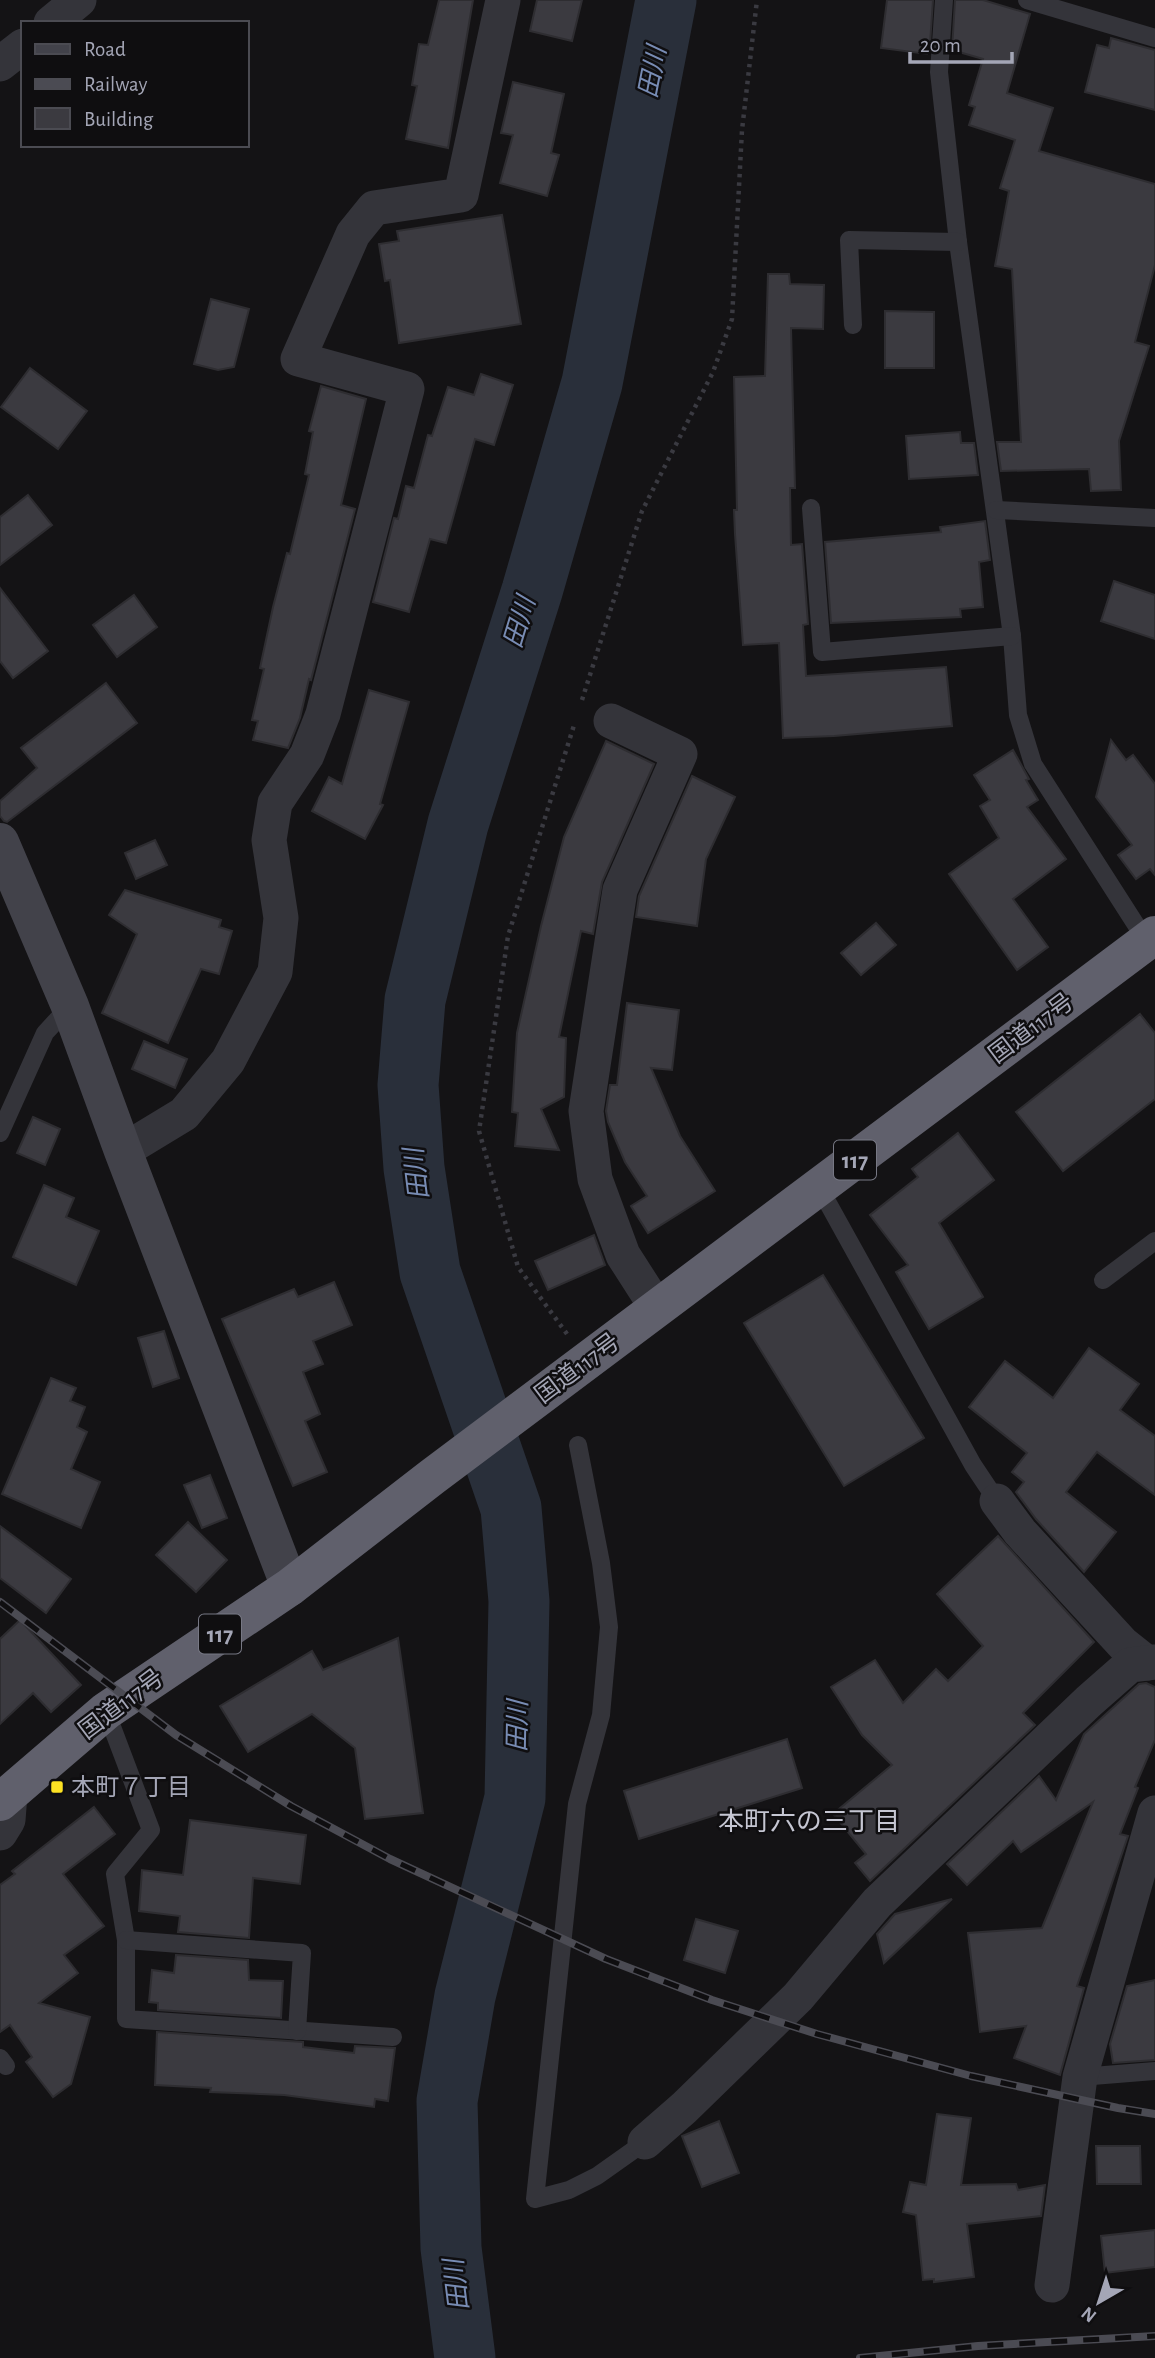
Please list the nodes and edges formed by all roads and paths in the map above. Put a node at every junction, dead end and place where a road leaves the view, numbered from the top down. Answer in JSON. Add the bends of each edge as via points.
{"nodes":[{"id":1,"x":79,"y":0,"type":"edge"},
{"id":2,"x":503,"y":0,"type":"edge"},
{"id":3,"x":944,"y":0,"type":"edge"},
{"id":4,"x":1027,"y":0,"type":"edge"},
{"id":5,"x":53,"y":21,"type":"edge"},
{"id":6,"x":1155,"y":38,"type":"edge"},
{"id":7,"x":21,"y":48,"type":"edge"},
{"id":8,"x":0,"y":64,"type":"edge"},
{"id":9,"x":958,"y":242,"type":"junction"},
{"id":10,"x":853,"y":325,"type":"dead end"},
{"id":11,"x":811,"y":508,"type":"dead end"},
{"id":12,"x":996,"y":510,"type":"junction"},
{"id":13,"x":1155,"y":518,"type":"edge"},
{"id":14,"x":1012,"y":636,"type":"junction"},
{"id":15,"x":611,"y":721,"type":"dead end"},
{"id":16,"x":0,"y":842,"type":"edge"},
{"id":17,"x":1151,"y":939,"type":"edge"},
{"id":18,"x":70,"y":1006,"type":"junction"},
{"id":19,"x":0,"y":1133,"type":"edge"},
{"id":20,"x":123,"y":1151,"type":"junction"},
{"id":21,"x":819,"y":1187,"type":"junction"},
{"id":22,"x":1155,"y":1241,"type":"edge"},
{"id":23,"x":1103,"y":1280,"type":"dead end"},
{"id":24,"x":657,"y":1308,"type":"junction"},
{"id":25,"x":578,"y":1445,"type":"dead end"},
{"id":26,"x":997,"y":1501,"type":"joint"},
{"id":27,"x":290,"y":1587,"type":"junction"},
{"id":28,"x":1151,"y":1662,"type":"edge"},
{"id":29,"x":106,"y":1711,"type":"junction"},
{"id":30,"x":3,"y":1792,"type":"edge"},
{"id":31,"x":1155,"y":1813,"type":"edge"},
{"id":32,"x":0,"y":1833,"type":"edge"},
{"id":33,"x":126,"y":1940,"type":"junction"},
{"id":34,"x":298,"y":2031,"type":"junction"},
{"id":35,"x":393,"y":2037,"type":"dead end"},
{"id":36,"x":1155,"y":2071,"type":"edge"},
{"id":37,"x":1080,"y":2077,"type":"junction"},
{"id":38,"x":645,"y":2141,"type":"joint"},
{"id":39,"x":1052,"y":2285,"type":"dead end"}],
"edges":[{"from":1,"to":5,"type":"street"},
{"from":2,"to":20,"type":"street","via":[[461,195],[374,208],[353,234],[298,359],[407,389],[323,714],[307,755],[275,803],[270,840],[281,918],[275,972],[228,1061],[184,1114]]},
{"from":3,"to":9,"type":"lane","via":[[939,72]]},
{"from":4,"to":6,"type":"lane"},
{"from":7,"to":8,"type":"street"},
{"from":9,"to":10,"type":"lane","via":[[849,240]]},
{"from":9,"to":12,"type":"lane"},
{"from":11,"to":14,"type":"lane","via":[[822,652]]},
{"from":12,"to":13,"type":"lane"},
{"from":12,"to":14,"type":"lane"},
{"from":14,"to":17,"type":"lane","via":[[1018,715],[1032,764]]},
{"from":15,"to":24,"type":"street","via":[[680,754],[620,890],[586,1111],[594,1179],[623,1255]]},
{"from":16,"to":18,"type":"street"},
{"from":17,"to":21,"type":"highway","name":"国道117号","number":"117"},
{"from":18,"to":19,"type":"lane","via":[[45,1033]]},
{"from":18,"to":20,"type":"street"},
{"from":20,"to":27,"type":"street"},
{"from":21,"to":24,"type":"highway","name":"国道117号","number":"117"},
{"from":21,"to":26,"type":"lane"},
{"from":22,"to":23,"type":"lane"},
{"from":24,"to":27,"type":"highway","name":"国道117号","number":"117"},
{"from":25,"to":38,"type":"lane","via":[[609,1627],[601,1715],[577,1804],[535,2199],[597,2176]]},
{"from":26,"to":28,"type":"street","via":[[1123,1644]]},
{"from":27,"to":29,"type":"highway","name":"国道117号","number":"117"},
{"from":28,"to":38,"type":"street","via":[[1130,1665],[1088,1701],[877,1903],[798,1997]]},
{"from":29,"to":30,"type":"highway","name":"国道117号","number":"117"},
{"from":29,"to":33,"type":"lane","via":[[151,1830],[115,1874]]},
{"from":30,"to":32,"type":"street","via":[[8,1820]]},
{"from":31,"to":37,"type":"street"},
{"from":33,"to":34,"type":"lane","via":[[126,2019]]},
{"from":33,"to":34,"type":"lane","via":[[302,1953]]},
{"from":34,"to":35,"type":"lane"},
{"from":36,"to":37,"type":"lane"},
{"from":37,"to":39,"type":"street"}]}
